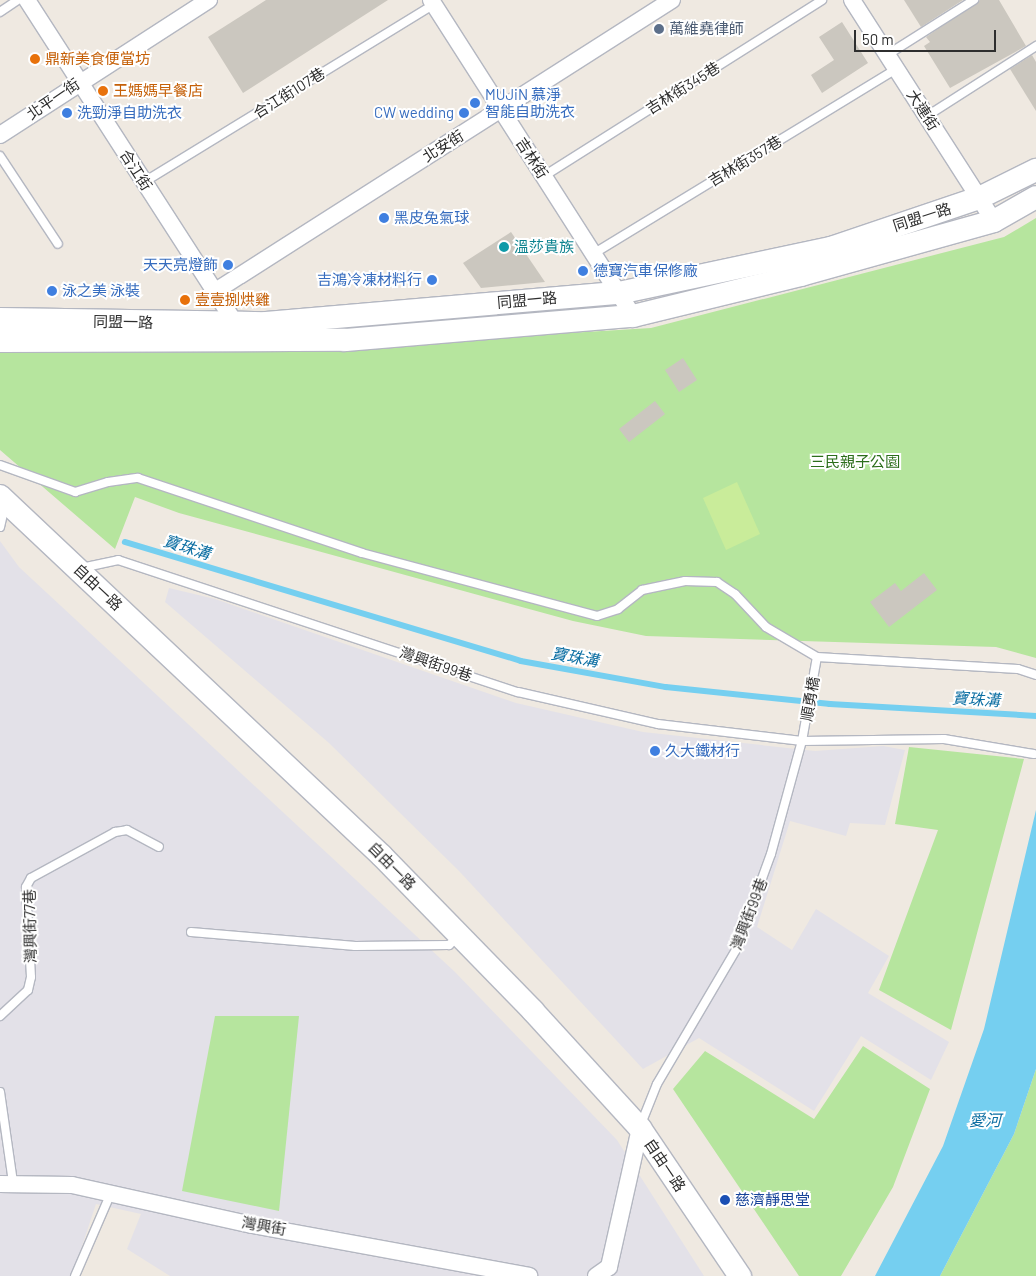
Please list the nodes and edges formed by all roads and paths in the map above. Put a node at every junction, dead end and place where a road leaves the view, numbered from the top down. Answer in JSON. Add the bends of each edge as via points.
{"nodes":[{"id":1,"x":18,"y":0,"type":"edge"},
{"id":2,"x":27,"y":0,"type":"edge"},
{"id":3,"x":209,"y":0,"type":"edge"},
{"id":4,"x":672,"y":0,"type":"edge"},
{"id":5,"x":822,"y":0,"type":"edge"},
{"id":6,"x":852,"y":0,"type":"edge"},
{"id":7,"x":974,"y":0,"type":"edge"},
{"id":8,"x":435,"y":1,"type":"edge"},
{"id":9,"x":0,"y":12,"type":"edge"},
{"id":10,"x":1036,"y":46,"type":"edge"},
{"id":11,"x":887,"y":55,"type":"junction"},
{"id":12,"x":896,"y":69,"type":"junction"},
{"id":13,"x":80,"y":81,"type":"junction"},
{"id":14,"x":501,"y":110,"type":"junction"},
{"id":15,"x":926,"y":116,"type":"junction"},
{"id":16,"x":0,"y":135,"type":"edge"},
{"id":17,"x":0,"y":156,"type":"edge"},
{"id":18,"x":1036,"y":170,"type":"edge"},
{"id":19,"x":544,"y":176,"type":"junction"},
{"id":20,"x":144,"y":182,"type":"junction"},
{"id":21,"x":1036,"y":197,"type":"edge"},
{"id":22,"x":979,"y":198,"type":"junction"},
{"id":23,"x":994,"y":220,"type":"junction"},
{"id":24,"x":58,"y":244,"type":"dead end"},
{"id":25,"x":593,"y":254,"type":"junction"},
{"id":26,"x":214,"y":292,"type":"junction"},
{"id":27,"x":619,"y":293,"type":"junction"},
{"id":28,"x":633,"y":316,"type":"junction"},
{"id":29,"x":0,"y":319,"type":"edge"},
{"id":30,"x":240,"y":331,"type":"junction"},
{"id":31,"x":0,"y":341,"type":"edge"},
{"id":32,"x":0,"y":465,"type":"edge"},
{"id":33,"x":3,"y":499,"type":"edge"},
{"id":34,"x":0,"y":527,"type":"edge"},
{"id":35,"x":79,"y":568,"type":"junction"},
{"id":36,"x":818,"y":657,"type":"junction"},
{"id":37,"x":1036,"y":675,"type":"edge"},
{"id":38,"x":802,"y":741,"type":"junction"},
{"id":39,"x":1034,"y":754,"type":"dead end"},
{"id":40,"x":160,"y":847,"type":"dead end"},
{"id":41,"x":191,"y":932,"type":"dead end"},
{"id":42,"x":461,"y":935,"type":"junction"},
{"id":43,"x":0,"y":1016,"type":"edge"},
{"id":44,"x":0,"y":1092,"type":"edge"},
{"id":45,"x":640,"y":1128,"type":"junction"},
{"id":46,"x":7,"y":1183,"type":"edge"},
{"id":47,"x":110,"y":1195,"type":"junction"},
{"id":48,"x":75,"y":1276,"type":"edge"},
{"id":49,"x":529,"y":1276,"type":"edge"},
{"id":50,"x":596,"y":1276,"type":"edge"},
{"id":51,"x":740,"y":1276,"type":"edge"}],
"edges":[{"from":1,"to":9,"type":"lane"},
{"from":2,"to":13,"type":"street","name":"合江街"},
{"from":3,"to":13,"type":"street","name":"北平一街"},
{"from":4,"to":14,"type":"street","name":"北安街"},
{"from":5,"to":19,"type":"lane","name":"吉林街345巷"},
{"from":6,"to":11,"type":"street","name":"大連街"},
{"from":7,"to":11,"type":"lane"},
{"from":8,"to":14,"type":"street","name":"吉林街"},
{"from":8,"to":20,"type":"lane","name":"合江街107巷"},
{"from":10,"to":15,"type":"lane"},
{"from":11,"to":12,"type":"street","name":"大連街"},
{"from":12,"to":15,"type":"street","name":"大連街"},
{"from":12,"to":25,"type":"lane","name":"吉林街357巷"},
{"from":13,"to":16,"type":"street","name":"北平一街"},
{"from":13,"to":20,"type":"street","name":"合江街"},
{"from":14,"to":19,"type":"street","name":"吉林街"},
{"from":14,"to":26,"type":"street","name":"北安街"},
{"from":15,"to":22,"type":"street","name":"大連街"},
{"from":17,"to":24,"type":"lane"},
{"from":18,"to":22,"type":"street","name":"同盟一路"},
{"from":19,"to":25,"type":"street","name":"吉林街"},
{"from":20,"to":26,"type":"street","name":"合江街"},
{"from":21,"to":23,"type":"street","name":"同盟一路"},
{"from":22,"to":23,"type":"street","name":"大連街"},
{"from":22,"to":27,"type":"street","name":"同盟一路","via":[[831,248]]},
{"from":23,"to":28,"type":"street","name":"同盟一路","via":[[801,276]]},
{"from":25,"to":27,"type":"street","name":"吉林街"},
{"from":26,"to":30,"type":"street","name":"合江街"},
{"from":27,"to":28,"type":"street","name":"吉林街"},
{"from":27,"to":30,"type":"street","name":"同盟一路"},
{"from":28,"to":30,"type":"street","name":"同盟一路","via":[[345,340]]},
{"from":29,"to":30,"type":"street","name":"同盟一路"},
{"from":30,"to":31,"type":"street","name":"同盟一路"},
{"from":32,"to":36,"type":"lane","via":[[75,492],[108,482],[138,478],[362,553],[597,616],[618,609],[642,590],[685,581],[717,582],[735,594],[766,628]]},
{"from":33,"to":34,"type":"lane"},
{"from":33,"to":35,"type":"street","name":"自由一路"},
{"from":35,"to":38,"type":"lane","name":"灣興街99巷","via":[[118,560],[518,692],[658,724]]},
{"from":35,"to":42,"type":"street","name":"自由一路","via":[[287,764]]},
{"from":36,"to":37,"type":"lane","via":[[1018,669]]},
{"from":36,"to":38,"type":"lane","name":"順勇橋"},
{"from":38,"to":39,"type":"lane","name":"灣興街99巷","via":[[944,739]]},
{"from":38,"to":45,"type":"lane","name":"灣興街99巷","via":[[771,854],[736,950],[657,1084]]},
{"from":40,"to":43,"type":"lane","name":"灣興街77巷","via":[[126,830],[115,832],[31,878],[26,887],[31,977],[28,990]]},
{"from":41,"to":42,"type":"lane","via":[[355,946],[448,944]]},
{"from":42,"to":45,"type":"street","name":"自由一路"},
{"from":44,"to":46,"type":"lane"},
{"from":45,"to":50,"type":"street","via":[[608,1267]]},
{"from":45,"to":51,"type":"street","name":"自由一路"},
{"from":46,"to":47,"type":"street","name":"灣興街","via":[[72,1185]]},
{"from":47,"to":48,"type":"lane"},
{"from":47,"to":49,"type":"street","name":"灣興街"}]}
